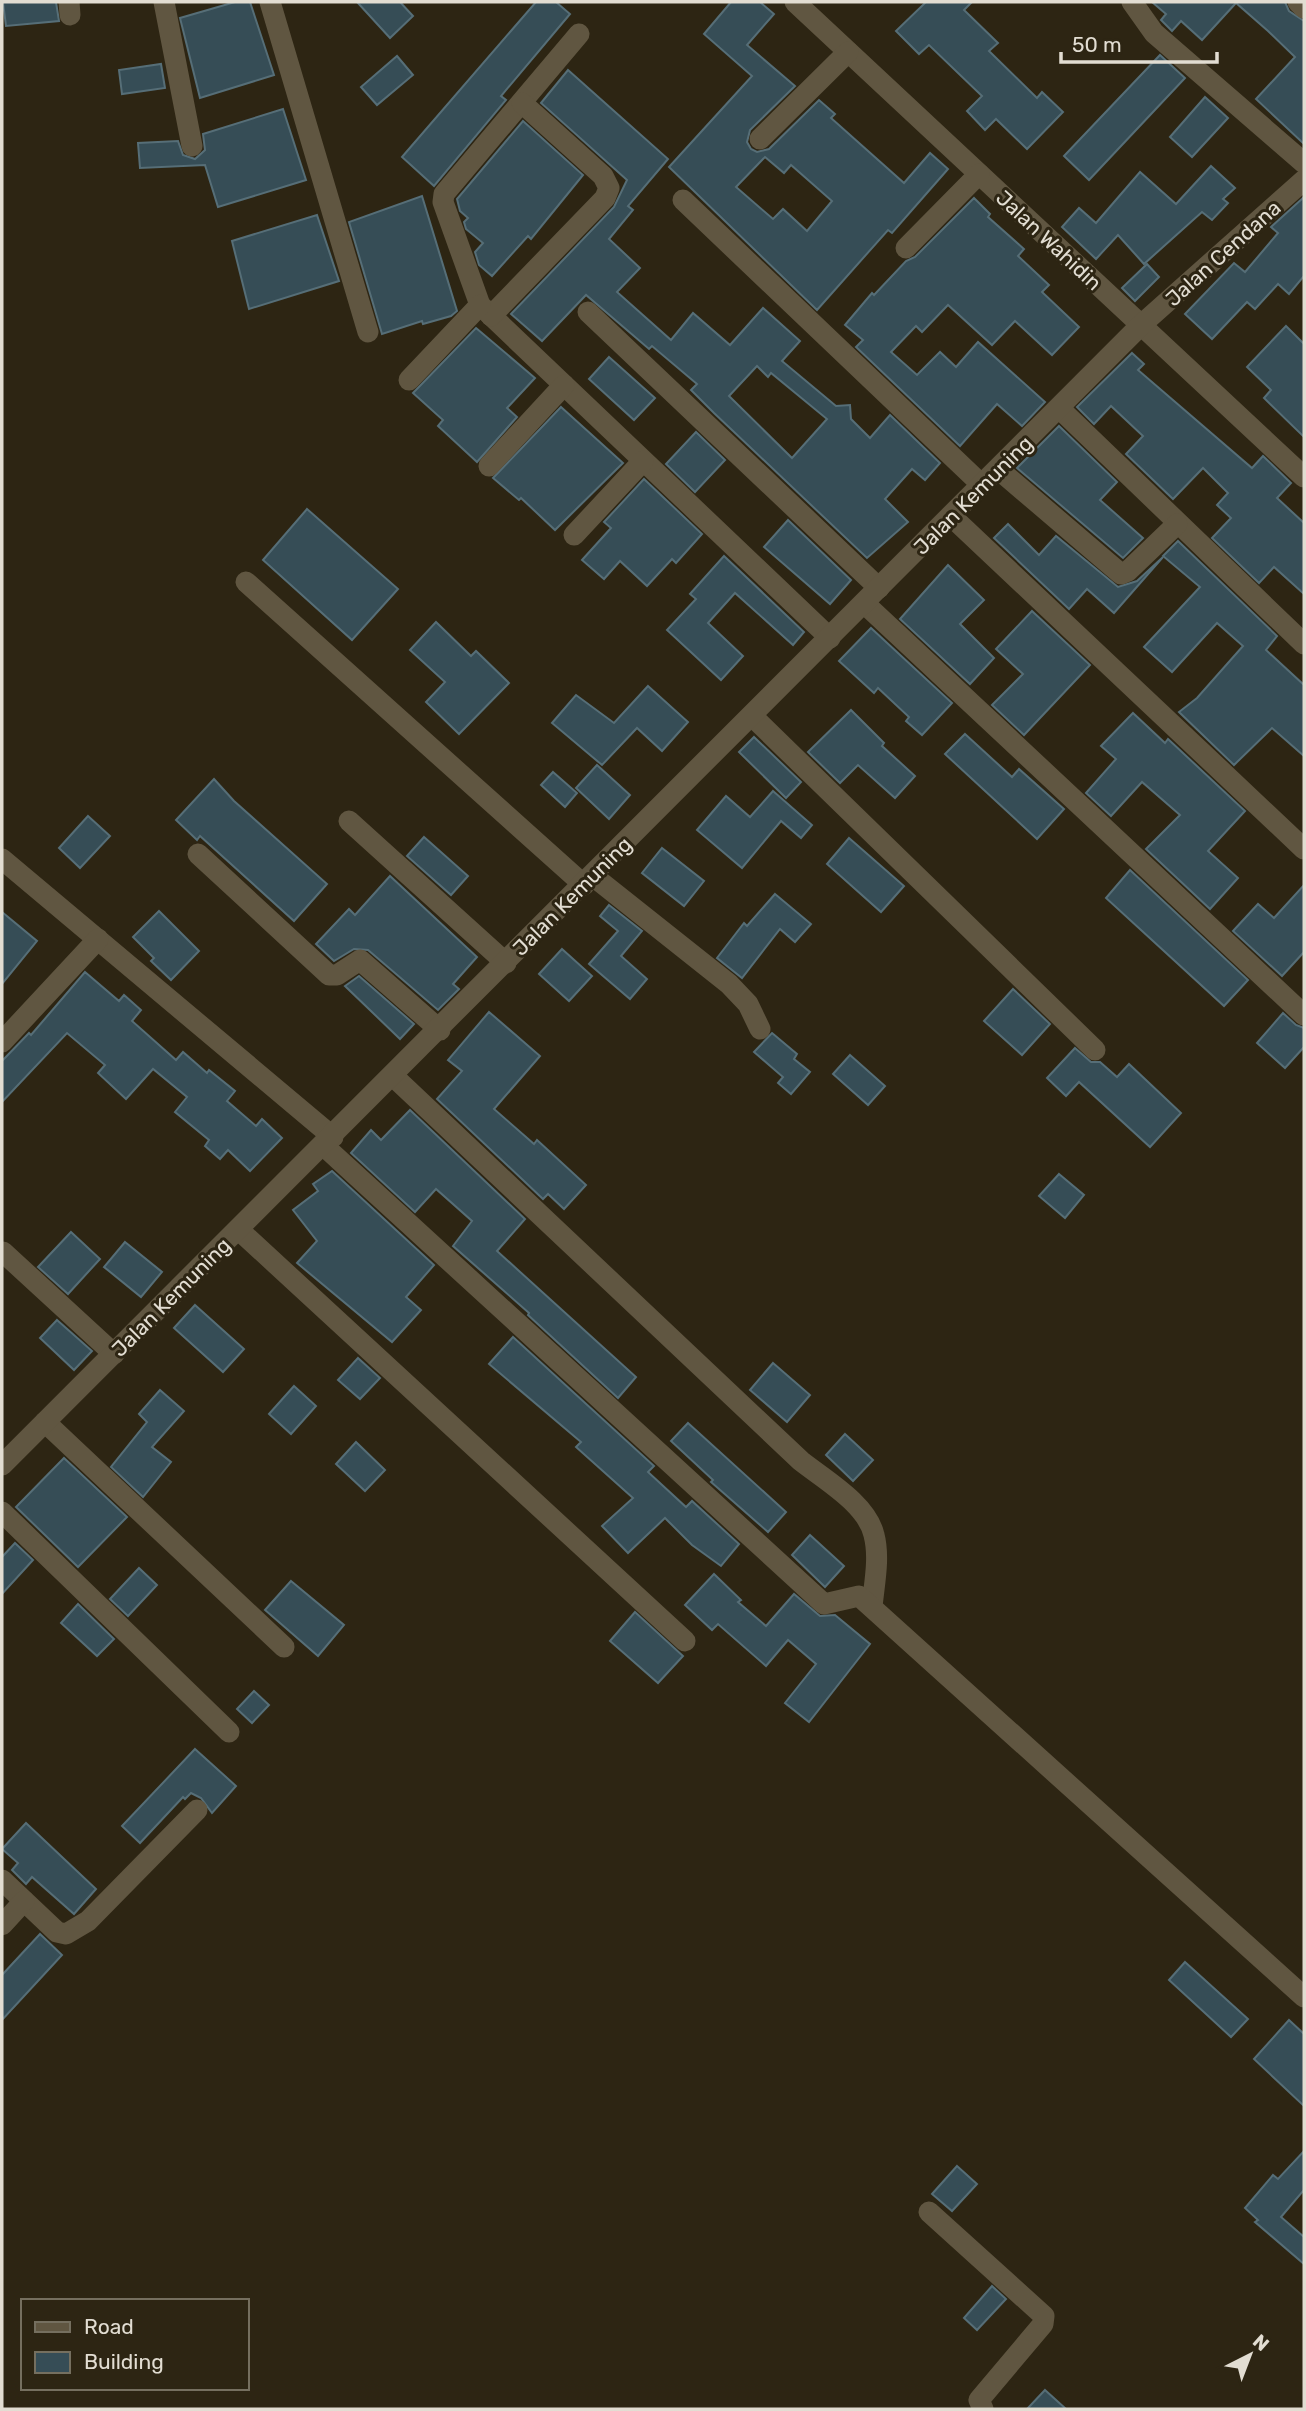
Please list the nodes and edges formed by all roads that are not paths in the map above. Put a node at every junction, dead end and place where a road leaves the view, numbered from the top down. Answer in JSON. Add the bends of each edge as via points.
{"nodes":[{"id":1,"x":164,"y":2,"type":"edge"},
{"id":2,"x":270,"y":2,"type":"edge"},
{"id":3,"x":795,"y":2,"type":"edge"},
{"id":4,"x":1132,"y":2,"type":"edge"},
{"id":5,"x":1298,"y":2,"type":"edge"},
{"id":6,"x":1304,"y":8,"type":"edge"},
{"id":7,"x":579,"y":34,"type":"dead end"},
{"id":8,"x":848,"y":52,"type":"junction"},
{"id":9,"x":522,"y":103,"type":"junction"},
{"id":10,"x":760,"y":139,"type":"dead end"},
{"id":11,"x":192,"y":146,"type":"dead end"},
{"id":12,"x":1304,"y":163,"type":"edge"},
{"id":13,"x":979,"y":174,"type":"junction"},
{"id":14,"x":1304,"y":180,"type":"edge"},
{"id":15,"x":683,"y":200,"type":"dead end"},
{"id":16,"x":906,"y":248,"type":"dead end"},
{"id":17,"x":486,"y":310,"type":"junction"},
{"id":18,"x":588,"y":312,"type":"dead end"},
{"id":19,"x":1141,"y":325,"type":"junction"},
{"id":20,"x":368,"y":332,"type":"dead end"},
{"id":21,"x":408,"y":380,"type":"dead end"},
{"id":22,"x":564,"y":385,"type":"junction"},
{"id":23,"x":1059,"y":408,"type":"junction"},
{"id":24,"x":643,"y":461,"type":"junction"},
{"id":25,"x":489,"y":466,"type":"dead end"},
{"id":26,"x":998,"y":469,"type":"junction"},
{"id":27,"x":1304,"y":477,"type":"edge"},
{"id":28,"x":982,"y":485,"type":"junction"},
{"id":29,"x":951,"y":516,"type":"junction"},
{"id":30,"x":1177,"y":524,"type":"junction"},
{"id":31,"x":574,"y":536,"type":"dead end"},
{"id":32,"x":246,"y":582,"type":"dead end"},
{"id":33,"x":879,"y":588,"type":"junction"},
{"id":34,"x":864,"y":603,"type":"junction"},
{"id":35,"x":830,"y":638,"type":"junction"},
{"id":36,"x":1304,"y":644,"type":"edge"},
{"id":37,"x":752,"y":716,"type":"junction"},
{"id":38,"x":349,"y":821,"type":"dead end"},
{"id":39,"x":1296,"y":831,"type":"edge"},
{"id":40,"x":1304,"y":849,"type":"edge"},
{"id":41,"x":198,"y":853,"type":"dead end"},
{"id":42,"x":2,"y":859,"type":"edge"},
{"id":43,"x":589,"y":880,"type":"junction"},
{"id":44,"x":97,"y":939,"type":"junction"},
{"id":45,"x":506,"y":963,"type":"junction"},
{"id":46,"x":1304,"y":1015,"type":"edge"},
{"id":47,"x":760,"y":1029,"type":"dead end"},
{"id":48,"x":439,"y":1030,"type":"junction"},
{"id":49,"x":2,"y":1042,"type":"edge"},
{"id":50,"x":1095,"y":1050,"type":"dead end"},
{"id":51,"x":393,"y":1076,"type":"junction"},
{"id":52,"x":329,"y":1141,"type":"junction"},
{"id":53,"x":239,"y":1230,"type":"junction"},
{"id":54,"x":3,"y":1252,"type":"edge"},
{"id":55,"x":114,"y":1354,"type":"junction"},
{"id":56,"x":45,"y":1422,"type":"junction"},
{"id":57,"x":2,"y":1465,"type":"edge"},
{"id":58,"x":2,"y":1512,"type":"edge"},
{"id":59,"x":872,"y":1607,"type":"junction"},
{"id":60,"x":685,"y":1641,"type":"dead end"},
{"id":61,"x":284,"y":1647,"type":"dead end"},
{"id":62,"x":229,"y":1732,"type":"dead end"},
{"id":63,"x":197,"y":1810,"type":"dead end"},
{"id":64,"x":2,"y":1880,"type":"edge"},
{"id":65,"x":24,"y":1900,"type":"junction"},
{"id":66,"x":2,"y":1925,"type":"edge"},
{"id":67,"x":1304,"y":1997,"type":"edge"},
{"id":68,"x":929,"y":2212,"type":"dead end"},
{"id":69,"x":983,"y":2409,"type":"edge"}],
"edges":[{"from":1,"to":11,"type":"street"},
{"from":2,"to":20,"type":"street"},
{"from":3,"to":8,"type":"street","name":"Jalan Wahidin"},
{"from":4,"to":12,"type":"street","via":[[1154,33]]},
{"from":5,"to":6,"type":"street"},
{"from":7,"to":9,"type":"street"},
{"from":8,"to":10,"type":"street"},
{"from":8,"to":13,"type":"street","name":"Jalan Wahidin"},
{"from":9,"to":17,"type":"street","via":[[444,194],[443,202]]},
{"from":9,"to":17,"type":"street","via":[[603,176],[609,188],[605,198]]},
{"from":13,"to":16,"type":"street"},
{"from":13,"to":19,"type":"street","name":"Jalan Wahidin"},
{"from":14,"to":19,"type":"street","name":"Jalan Cendana"},
{"from":15,"to":28,"type":"street"},
{"from":17,"to":21,"type":"street"},
{"from":17,"to":22,"type":"street"},
{"from":18,"to":33,"type":"street"},
{"from":19,"to":23,"type":"street","name":"Jalan Kemuning"},
{"from":19,"to":27,"type":"street","name":"Jalan Wahidin"},
{"from":22,"to":24,"type":"street"},
{"from":22,"to":25,"type":"street"},
{"from":23,"to":26,"type":"street","name":"Jalan Kemuning"},
{"from":23,"to":30,"type":"street"},
{"from":24,"to":31,"type":"street"},
{"from":24,"to":35,"type":"street"},
{"from":26,"to":28,"type":"street","name":"Jalan Kemuning"},
{"from":26,"to":30,"type":"street","via":[[1121,574]]},
{"from":28,"to":29,"type":"street","name":"Jalan Kemuning"},
{"from":29,"to":33,"type":"street","name":"Jalan Kemuning"},
{"from":29,"to":39,"type":"street"},
{"from":30,"to":36,"type":"street"},
{"from":32,"to":43,"type":"street"},
{"from":33,"to":34,"type":"street","name":"Jalan Kemuning"},
{"from":34,"to":35,"type":"street","name":"Jalan Kemuning"},
{"from":34,"to":46,"type":"street"},
{"from":35,"to":37,"type":"street","name":"Jalan Kemuning"},
{"from":37,"to":43,"type":"street","name":"Jalan Kemuning"},
{"from":37,"to":50,"type":"street"},
{"from":38,"to":45,"type":"street"},
{"from":39,"to":40,"type":"street"},
{"from":41,"to":48,"type":"street","via":[[329,975],[360,960]]},
{"from":42,"to":44,"type":"street"},
{"from":43,"to":45,"type":"street","name":"Jalan Kemuning"},
{"from":43,"to":47,"type":"street","via":[[729,984],[748,1004]]},
{"from":44,"to":49,"type":"street"},
{"from":44,"to":52,"type":"street"},
{"from":45,"to":48,"type":"street","name":"Jalan Kemuning"},
{"from":48,"to":51,"type":"street","name":"Jalan Kemuning"},
{"from":51,"to":52,"type":"street","name":"Jalan Kemuning"},
{"from":51,"to":59,"type":"street","via":[[866,1518],[874,1535]]},
{"from":52,"to":53,"type":"street","name":"Jalan Kemuning"},
{"from":52,"to":59,"type":"street","via":[[824,1604],[855,1594]]},
{"from":53,"to":55,"type":"street","name":"Jalan Kemuning"},
{"from":53,"to":60,"type":"street"},
{"from":54,"to":55,"type":"street"},
{"from":55,"to":56,"type":"street","name":"Jalan Kemuning"},
{"from":56,"to":57,"type":"street","name":"Jalan Kemuning"},
{"from":56,"to":61,"type":"street"},
{"from":58,"to":62,"type":"street"},
{"from":59,"to":67,"type":"street"},
{"from":63,"to":65,"type":"street","via":[[77,1930],[57,1932]]},
{"from":64,"to":65,"type":"street"},
{"from":65,"to":66,"type":"street"},
{"from":68,"to":69,"type":"street","via":[[1044,2316],[1043,2324],[979,2400]]}]}
